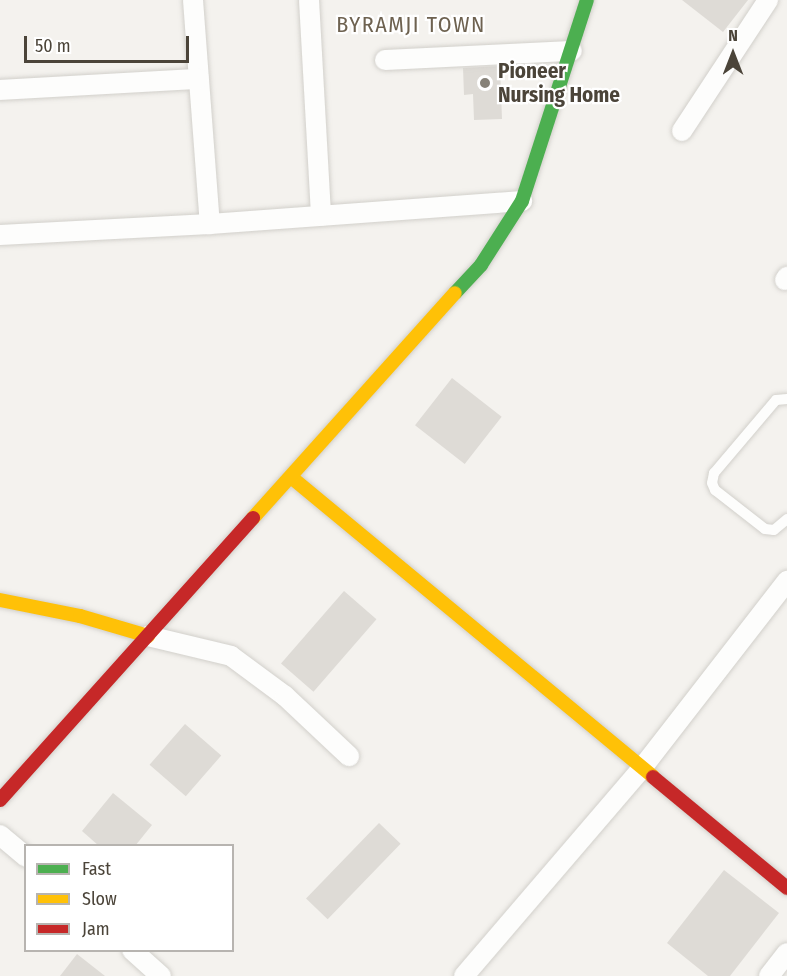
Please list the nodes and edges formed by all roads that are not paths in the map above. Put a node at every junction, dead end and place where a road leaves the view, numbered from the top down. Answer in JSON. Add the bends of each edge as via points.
{"nodes":[{"id":1,"x":193,"y":0,"type":"edge"},
{"id":2,"x":309,"y":0,"type":"edge"},
{"id":3,"x":587,"y":0,"type":"edge"},
{"id":4,"x":768,"y":0,"type":"edge"},
{"id":5,"x":572,"y":51,"type":"junction"},
{"id":6,"x":385,"y":60,"type":"dead end"},
{"id":7,"x":199,"y":79,"type":"junction"},
{"id":8,"x":0,"y":90,"type":"edge"},
{"id":9,"x":682,"y":131,"type":"dead end"},
{"id":10,"x":522,"y":201,"type":"junction"},
{"id":11,"x":321,"y":216,"type":"junction"},
{"id":12,"x":210,"y":224,"type":"junction"},
{"id":13,"x":0,"y":235,"type":"edge"},
{"id":14,"x":787,"y":399,"type":"edge"},
{"id":15,"x":291,"y":477,"type":"junction"},
{"id":16,"x":787,"y":519,"type":"edge"},
{"id":17,"x":787,"y":581,"type":"edge"},
{"id":18,"x":0,"y":600,"type":"edge"},
{"id":19,"x":148,"y":636,"type":"junction"},
{"id":20,"x":349,"y":756,"type":"dead end"},
{"id":21,"x":642,"y":768,"type":"junction"},
{"id":22,"x":0,"y":800,"type":"edge"},
{"id":23,"x":0,"y":835,"type":"edge"},
{"id":24,"x":24,"y":855,"type":"edge"},
{"id":25,"x":787,"y":888,"type":"edge"},
{"id":26,"x":133,"y":952,"type":"edge"},
{"id":27,"x":787,"y":953,"type":"edge"},
{"id":28,"x":161,"y":976,"type":"edge"},
{"id":29,"x":464,"y":976,"type":"edge"},
{"id":30,"x":769,"y":976,"type":"edge"}],
"edges":[{"from":1,"to":7,"type":"street"},
{"from":2,"to":11,"type":"street"},
{"from":3,"to":5,"type":"main road"},
{"from":4,"to":9,"type":"street"},
{"from":5,"to":6,"type":"street"},
{"from":5,"to":10,"type":"main road"},
{"from":7,"to":8,"type":"street"},
{"from":7,"to":12,"type":"street"},
{"from":10,"to":11,"type":"street"},
{"from":10,"to":15,"type":"main road","via":[[481,265]]},
{"from":11,"to":12,"type":"street"},
{"from":12,"to":13,"type":"street"},
{"from":14,"to":16,"type":"lane","via":[[776,400],[714,473],[712,483],[765,529],[774,530]]},
{"from":15,"to":19,"type":"main road"},
{"from":15,"to":21,"type":"main road"},
{"from":17,"to":21,"type":"street"},
{"from":18,"to":19,"type":"main road","via":[[80,616]]},
{"from":19,"to":20,"type":"street","via":[[231,656],[285,696]]},
{"from":19,"to":22,"type":"main road"},
{"from":21,"to":25,"type":"main road"},
{"from":21,"to":29,"type":"street"},
{"from":23,"to":24,"type":"street"},
{"from":26,"to":28,"type":"street"},
{"from":27,"to":30,"type":"street"}]}
